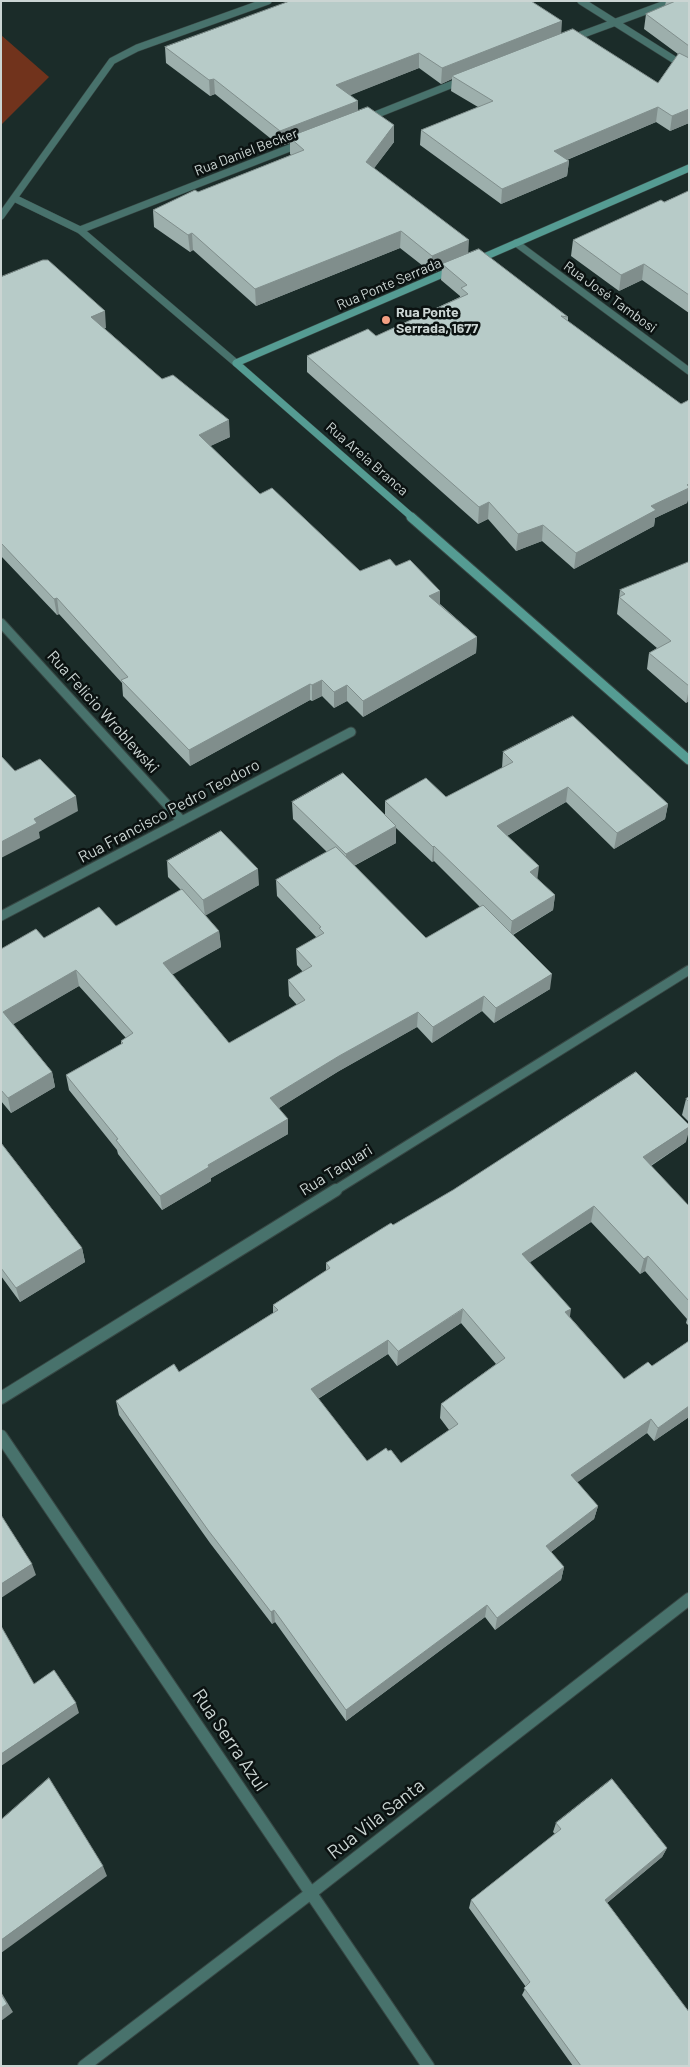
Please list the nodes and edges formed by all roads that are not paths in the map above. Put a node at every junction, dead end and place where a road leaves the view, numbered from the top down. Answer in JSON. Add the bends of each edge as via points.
{"nodes":[{"id":1,"x":268,"y":1,"type":"edge"},
{"id":2,"x":581,"y":1,"type":"edge"},
{"id":3,"x":673,"y":1,"type":"edge"},
{"id":4,"x":614,"y":22,"type":"junction"},
{"id":5,"x":558,"y":43,"type":"edge"},
{"id":6,"x":689,"y":69,"type":"edge"},
{"id":7,"x":466,"y":79,"type":"edge"},
{"id":8,"x":356,"y":122,"type":"edge"},
{"id":9,"x":310,"y":140,"type":"edge"},
{"id":10,"x":689,"y":168,"type":"edge"},
{"id":11,"x":14,"y":198,"type":"junction"},
{"id":12,"x":1,"y":216,"type":"edge"},
{"id":13,"x":80,"y":230,"type":"junction"},
{"id":14,"x":516,"y":243,"type":"junction"},
{"id":15,"x":470,"y":263,"type":"edge"},
{"id":16,"x":462,"y":266,"type":"edge"},
{"id":17,"x":236,"y":363,"type":"junction"},
{"id":18,"x":689,"y":371,"type":"edge"},
{"id":19,"x":1,"y":623,"type":"edge"},
{"id":20,"x":351,"y":732,"type":"dead end"},
{"id":21,"x":689,"y":760,"type":"edge"},
{"id":22,"x":182,"y":821,"type":"junction"},
{"id":23,"x":1,"y":916,"type":"edge"},
{"id":24,"x":689,"y":970,"type":"edge"},
{"id":25,"x":1,"y":1398,"type":"edge"},
{"id":26,"x":1,"y":1436,"type":"edge"},
{"id":27,"x":689,"y":1599,"type":"edge"},
{"id":28,"x":311,"y":1893,"type":"junction"},
{"id":29,"x":84,"y":2066,"type":"edge"},
{"id":30,"x":428,"y":2066,"type":"edge"}],
"edges":[{"from":1,"to":11,"type":"street","via":[[137,48],[112,61]]},
{"from":2,"to":4,"type":"street"},
{"from":3,"to":4,"type":"street"},
{"from":4,"to":5,"type":"street"},
{"from":4,"to":6,"type":"street"},
{"from":7,"to":8,"type":"street"},
{"from":9,"to":13,"type":"street","name":"Rua Daniel Becker"},
{"from":10,"to":14,"type":"street"},
{"from":11,"to":12,"type":"street"},
{"from":11,"to":13,"type":"street","name":"Rua Areia Branca"},
{"from":13,"to":17,"type":"street","name":"Rua Areia Branca"},
{"from":14,"to":15,"type":"street"},
{"from":14,"to":18,"type":"street","name":"Rua José Tambosi"},
{"from":16,"to":17,"type":"street","name":"Rua Ponte Serrada"},
{"from":17,"to":21,"type":"street","name":"Rua Areia Branca"},
{"from":19,"to":22,"type":"street","name":"Rua Felício Wroblewski"},
{"from":20,"to":22,"type":"street","name":"Rua Francisco Pedro Teodoro"},
{"from":22,"to":23,"type":"street","name":"Rua Francisco Pedro Teodoro"},
{"from":24,"to":25,"type":"street","name":"Rua Taquari"},
{"from":26,"to":28,"type":"street","name":"Rua Serra Azul"},
{"from":27,"to":28,"type":"street","name":"Rua Vila Santa"},
{"from":28,"to":29,"type":"street","name":"Rua Vila Santa"},
{"from":28,"to":30,"type":"street","name":"Rua Serra Azul"}]}
